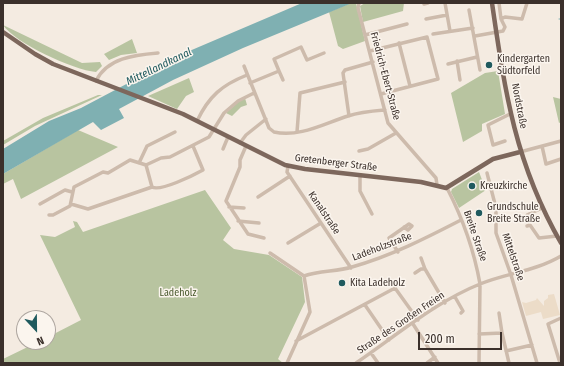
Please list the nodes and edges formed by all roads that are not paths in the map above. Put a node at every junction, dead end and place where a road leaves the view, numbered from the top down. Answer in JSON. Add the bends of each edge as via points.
{"nodes":[{"id":1,"x":359,"y":3,"type":"edge"},
{"id":2,"x":445,"y":3,"type":"edge"},
{"id":3,"x":492,"y":3,"type":"edge"},
{"id":4,"x":499,"y":3,"type":"edge"},
{"id":5,"x":527,"y":3,"type":"edge"},
{"id":6,"x":470,"y":10,"type":"dead end"},
{"id":7,"x":447,"y":15,"type":"junction"},
{"id":8,"x":426,"y":19,"type":"dead end"},
{"id":9,"x":501,"y":19,"type":"junction"},
{"id":10,"x":407,"y":24,"type":"dead end"},
{"id":11,"x":473,"y":28,"type":"junction"},
{"id":12,"x":450,"y":31,"type":"junction"},
{"id":13,"x":3,"y":32,"type":"edge"},
{"id":14,"x":497,"y":32,"type":"junction"},
{"id":15,"x":365,"y":34,"type":"junction"},
{"id":16,"x":433,"y":34,"type":"dead end"},
{"id":17,"x":475,"y":36,"type":"junction"},
{"id":18,"x":399,"y":43,"type":"junction"},
{"id":19,"x":370,"y":51,"type":"junction"},
{"id":20,"x":158,"y":53,"type":"dead end"},
{"id":21,"x":324,"y":53,"type":"dead end"},
{"id":22,"x":478,"y":57,"type":"junction"},
{"id":23,"x":457,"y":60,"type":"junction"},
{"id":24,"x":373,"y":62,"type":"junction"},
{"id":25,"x":448,"y":64,"type":"dead end"},
{"id":26,"x":244,"y":66,"type":"dead end"},
{"id":27,"x":480,"y":70,"type":"dead end"},
{"id":28,"x":279,"y":71,"type":"junction"},
{"id":29,"x":247,"y":75,"type":"junction"},
{"id":30,"x":283,"y":80,"type":"dead end"},
{"id":31,"x":460,"y":80,"type":"dead end"},
{"id":32,"x":96,"y":81,"type":"junction"},
{"id":33,"x":345,"y":82,"type":"junction"},
{"id":34,"x":250,"y":83,"type":"junction"},
{"id":35,"x":410,"y":86,"type":"junction"},
{"id":36,"x":254,"y":93,"type":"junction"},
{"id":37,"x":381,"y":94,"type":"junction"},
{"id":38,"x":385,"y":110,"type":"junction"},
{"id":39,"x":510,"y":114,"type":"junction"},
{"id":40,"x":349,"y":116,"type":"junction"},
{"id":41,"x":266,"y":119,"type":"junction"},
{"id":42,"x":197,"y":120,"type":"junction"},
{"id":43,"x":214,"y":130,"type":"junction"},
{"id":44,"x":175,"y":132,"type":"dead end"},
{"id":45,"x":297,"y":132,"type":"junction"},
{"id":46,"x":396,"y":134,"type":"junction"},
{"id":47,"x":228,"y":137,"type":"junction"},
{"id":48,"x":505,"y":141,"type":"dead end"},
{"id":49,"x":561,"y":141,"type":"edge"},
{"id":50,"x":240,"y":143,"type":"junction"},
{"id":51,"x":193,"y":146,"type":"junction"},
{"id":52,"x":246,"y":146,"type":"junction"},
{"id":53,"x":542,"y":146,"type":"junction"},
{"id":54,"x":223,"y":149,"type":"dead end"},
{"id":55,"x":359,"y":151,"type":"dead end"},
{"id":56,"x":520,"y":152,"type":"junction"},
{"id":57,"x":561,"y":159,"type":"edge"},
{"id":58,"x":139,"y":163,"type":"junction"},
{"id":59,"x":146,"y":165,"type":"junction"},
{"id":60,"x":288,"y":166,"type":"junction"},
{"id":61,"x":486,"y":173,"type":"dead end"},
{"id":62,"x":360,"y":175,"type":"junction"},
{"id":63,"x":290,"y":176,"type":"junction"},
{"id":64,"x":437,"y":185,"type":"junction"},
{"id":65,"x":152,"y":187,"type":"junction"},
{"id":66,"x":447,"y":188,"type":"junction"},
{"id":67,"x":72,"y":192,"type":"junction"},
{"id":68,"x":258,"y":197,"type":"dead end"},
{"id":69,"x":40,"y":204,"type":"dead end"},
{"id":70,"x":71,"y":204,"type":"junction"},
{"id":71,"x":229,"y":207,"type":"junction"},
{"id":72,"x":244,"y":208,"type":"dead end"},
{"id":73,"x":542,"y":208,"type":"junction"},
{"id":74,"x":372,"y":214,"type":"dead end"},
{"id":75,"x":49,"y":215,"type":"dead end"},
{"id":76,"x":527,"y":215,"type":"dead end"},
{"id":77,"x":461,"y":220,"type":"junction"},
{"id":78,"x":238,"y":221,"type":"junction"},
{"id":79,"x":259,"y":223,"type":"dead end"},
{"id":80,"x":321,"y":223,"type":"junction"},
{"id":81,"x":527,"y":226,"type":"dead end"},
{"id":82,"x":404,"y":227,"type":"dead end"},
{"id":83,"x":557,"y":236,"type":"junction"},
{"id":84,"x":264,"y":238,"type":"dead end"},
{"id":85,"x":288,"y":243,"type":"dead end"},
{"id":86,"x":561,"y":243,"type":"edge"},
{"id":87,"x":398,"y":252,"type":"junction"},
{"id":88,"x":270,"y":253,"type":"dead end"},
{"id":89,"x":561,"y":256,"type":"edge"},
{"id":90,"x":421,"y":258,"type":"dead end"},
{"id":91,"x":351,"y":268,"type":"junction"},
{"id":92,"x":424,"y":269,"type":"junction"},
{"id":93,"x":415,"y":273,"type":"dead end"},
{"id":94,"x":511,"y":275,"type":"junction"},
{"id":95,"x":304,"y":276,"type":"junction"},
{"id":96,"x":480,"y":284,"type":"junction"},
{"id":97,"x":455,"y":297,"type":"junction"},
{"id":98,"x":445,"y":303,"type":"junction"},
{"id":99,"x":365,"y":305,"type":"junction"},
{"id":100,"x":461,"y":313,"type":"dead end"},
{"id":101,"x":499,"y":313,"type":"dead end"},
{"id":102,"x":561,"y":318,"type":"edge"},
{"id":103,"x":418,"y":320,"type":"junction"},
{"id":104,"x":413,"y":324,"type":"junction"},
{"id":105,"x":502,"y":333,"type":"junction"},
{"id":106,"x":480,"y":334,"type":"junction"},
{"id":107,"x":389,"y":340,"type":"junction"},
{"id":108,"x":296,"y":341,"type":"junction"},
{"id":109,"x":532,"y":345,"type":"junction"},
{"id":110,"x":506,"y":351,"type":"junction"},
{"id":111,"x":371,"y":353,"type":"junction"},
{"id":112,"x":435,"y":357,"type":"junction"},
{"id":113,"x":287,"y":363,"type":"edge"},
{"id":114,"x":356,"y":363,"type":"edge"},
{"id":115,"x":378,"y":363,"type":"edge"},
{"id":116,"x":426,"y":363,"type":"edge"},
{"id":117,"x":438,"y":363,"type":"edge"},
{"id":118,"x":479,"y":363,"type":"edge"},
{"id":119,"x":509,"y":363,"type":"edge"},
{"id":120,"x":537,"y":363,"type":"edge"},
{"id":121,"x":560,"y":363,"type":"edge"}],
"edges":[{"from":1,"to":15,"type":"street","name":"Friedrich-Ebert-Straße"},
{"from":2,"to":7,"type":"street"},
{"from":3,"to":14,"type":"main road","name":"Nordstraße"},
{"from":4,"to":9,"type":"street"},
{"from":5,"to":9,"type":"street","via":[[522,19],[507,16]]},
{"from":6,"to":11,"type":"street"},
{"from":7,"to":8,"type":"street"},
{"from":7,"to":12,"type":"street"},
{"from":9,"to":14,"type":"street","via":[[505,28]]},
{"from":10,"to":15,"type":"street"},
{"from":11,"to":12,"type":"street"},
{"from":11,"to":17,"type":"street"},
{"from":12,"to":16,"type":"street"},
{"from":13,"to":32,"type":"main road","via":[[43,59]]},
{"from":14,"to":17,"type":"street"},
{"from":14,"to":39,"type":"main road","name":"Nordstraße"},
{"from":15,"to":19,"type":"street","name":"Friedrich-Ebert-Straße"},
{"from":17,"to":22,"type":"street"},
{"from":18,"to":19,"type":"street"},
{"from":18,"to":35,"type":"street"},
{"from":18,"to":35,"type":"street","via":[[427,37],[438,79]]},
{"from":19,"to":24,"type":"street","name":"Friedrich-Ebert-Straße"},
{"from":20,"to":32,"type":"street","via":[[138,55],[107,65]]},
{"from":21,"to":28,"type":"street","via":[[307,60],[301,48],[274,58]]},
{"from":22,"to":23,"type":"street"},
{"from":22,"to":27,"type":"street"},
{"from":23,"to":25,"type":"street"},
{"from":23,"to":31,"type":"street"},
{"from":24,"to":33,"type":"street","via":[[345,70]]},
{"from":24,"to":37,"type":"street","name":"Friedrich-Ebert-Straße"},
{"from":26,"to":29,"type":"street"},
{"from":28,"to":30,"type":"street"},
{"from":28,"to":34,"type":"street"},
{"from":29,"to":34,"type":"street"},
{"from":29,"to":42,"type":"street","via":[[228,83],[213,96]]},
{"from":32,"to":42,"type":"main road","name":"Gretenberger Straße"},
{"from":33,"to":40,"type":"street"},
{"from":33,"to":45,"type":"street","via":[[300,93]]},
{"from":34,"to":36,"type":"street"},
{"from":35,"to":37,"type":"street"},
{"from":36,"to":41,"type":"street"},
{"from":36,"to":43,"type":"street","via":[[238,101],[224,113]]},
{"from":37,"to":38,"type":"street","name":"Friedrich-Ebert-Straße"},
{"from":38,"to":40,"type":"street"},
{"from":38,"to":46,"type":"street","name":"Friedrich-Ebert-Straße","via":[[388,123]]},
{"from":39,"to":48,"type":"street","via":[[488,125],[493,145]]},
{"from":39,"to":56,"type":"main road","name":"Nordstraße"},
{"from":40,"to":45,"type":"street"},
{"from":41,"to":45,"type":"street","via":[[269,128],[274,132]]},
{"from":41,"to":50,"type":"street","via":[[246,134]]},
{"from":42,"to":43,"type":"main road","name":"Gretenberger Straße"},
{"from":43,"to":47,"type":"main road","name":"Gretenberger Straße"},
{"from":43,"to":51,"type":"street","via":[[209,137]]},
{"from":44,"to":58,"type":"street","via":[[147,146]]},
{"from":46,"to":55,"type":"street"},
{"from":46,"to":64,"type":"street","name":"Friedrich-Ebert-Straße","via":[[436,178]]},
{"from":47,"to":50,"type":"main road","name":"Gretenberger Straße"},
{"from":47,"to":54,"type":"street"},
{"from":49,"to":53,"type":"street"},
{"from":50,"to":52,"type":"main road","name":"Gretenberger Straße"},
{"from":51,"to":59,"type":"street"},
{"from":51,"to":65,"type":"street","via":[[203,170],[169,186],[159,189]]},
{"from":52,"to":60,"type":"main road","name":"Gretenberger Straße"},
{"from":52,"to":71,"type":"street","via":[[239,170],[226,196]]},
{"from":53,"to":56,"type":"street"},
{"from":53,"to":57,"type":"street","via":[[546,164]]},
{"from":56,"to":66,"type":"main road","via":[[493,160]]},
{"from":56,"to":73,"type":"main road","name":"Nordstraße"},
{"from":58,"to":59,"type":"street"},
{"from":58,"to":67,"type":"street","via":[[125,161],[108,173],[102,172],[74,187]]},
{"from":59,"to":65,"type":"street"},
{"from":60,"to":62,"type":"main road","name":"Gretenberger Straße"},
{"from":60,"to":63,"type":"street","name":"Kanalstraße","via":[[287,172]]},
{"from":61,"to":94,"type":"street","name":"Mittelstraße","via":[[496,208],[496,233]]},
{"from":62,"to":64,"type":"main road","name":"Gretenberger Straße"},
{"from":62,"to":74,"type":"street","via":[[362,196]]},
{"from":63,"to":68,"type":"street"},
{"from":63,"to":80,"type":"street","name":"Kanalstraße"},
{"from":64,"to":66,"type":"main road","name":"Gretenberger Straße"},
{"from":65,"to":70,"type":"street","via":[[88,209]]},
{"from":66,"to":77,"type":"street","name":"Breite Straße"},
{"from":67,"to":69,"type":"street","via":[[65,190]]},
{"from":67,"to":70,"type":"street"},
{"from":70,"to":75,"type":"street"},
{"from":71,"to":72,"type":"street"},
{"from":71,"to":78,"type":"street"},
{"from":73,"to":76,"type":"street"},
{"from":73,"to":83,"type":"main road","name":"Nordstraße"},
{"from":77,"to":87,"type":"street","name":"Ladeholzstraße"},
{"from":77,"to":96,"type":"street","name":"Breite Straße","via":[[475,256]]},
{"from":78,"to":79,"type":"street"},
{"from":78,"to":84,"type":"street","via":[[248,234]]},
{"from":80,"to":85,"type":"street"},
{"from":80,"to":91,"type":"street","name":"Kanalstraße"},
{"from":81,"to":83,"type":"street","via":[[530,225],[535,230],[539,238]]},
{"from":82,"to":87,"type":"street","via":[[389,238]]},
{"from":83,"to":86,"type":"main road","name":"Nordstraße"},
{"from":87,"to":91,"type":"street","name":"Ladeholzstraße"},
{"from":88,"to":95,"type":"street"},
{"from":89,"to":94,"type":"street","name":"Straße des Großen Freien","via":[[544,265]]},
{"from":90,"to":92,"type":"street"},
{"from":91,"to":95,"type":"street","name":"Ladeholzstraße","via":[[315,272]]},
{"from":92,"to":93,"type":"street"},
{"from":92,"to":98,"type":"street"},
{"from":94,"to":96,"type":"street","name":"Straße des Großen Freien"},
{"from":94,"to":109,"type":"street","name":"Mittelstraße"},
{"from":95,"to":108,"type":"street","via":[[310,312]]},
{"from":96,"to":97,"type":"street","name":"Straße des Großen Freien"},
{"from":96,"to":106,"type":"street","name":"Breite Straße"},
{"from":97,"to":98,"type":"street","name":"Straße des Großen Freien"},
{"from":97,"to":100,"type":"street","name":"Straße des Großen Freien","via":[[463,312]]},
{"from":98,"to":103,"type":"street","name":"Straße des Großen Freien"},
{"from":99,"to":103,"type":"street","via":[[395,288]]},
{"from":99,"to":107,"type":"street"},
{"from":99,"to":108,"type":"street"},
{"from":101,"to":105,"type":"street"},
{"from":102,"to":121,"type":"street","via":[[548,324]]},
{"from":103,"to":104,"type":"street","name":"Straße des Großen Freien"},
{"from":104,"to":107,"type":"street","name":"Straße des Großen Freien"},
{"from":104,"to":112,"type":"street"},
{"from":105,"to":106,"type":"street"},
{"from":105,"to":110,"type":"street"},
{"from":106,"to":118,"type":"street","name":"Breite Straße"},
{"from":107,"to":111,"type":"street","name":"Straße des Großen Freien"},
{"from":108,"to":113,"type":"street"},
{"from":109,"to":110,"type":"street"},
{"from":109,"to":120,"type":"street","name":"Mittelstraße"},
{"from":110,"to":119,"type":"street"},
{"from":111,"to":114,"type":"street","name":"Straße des Großen Freien"},
{"from":111,"to":115,"type":"street"},
{"from":112,"to":116,"type":"street"},
{"from":112,"to":117,"type":"street"}]}
